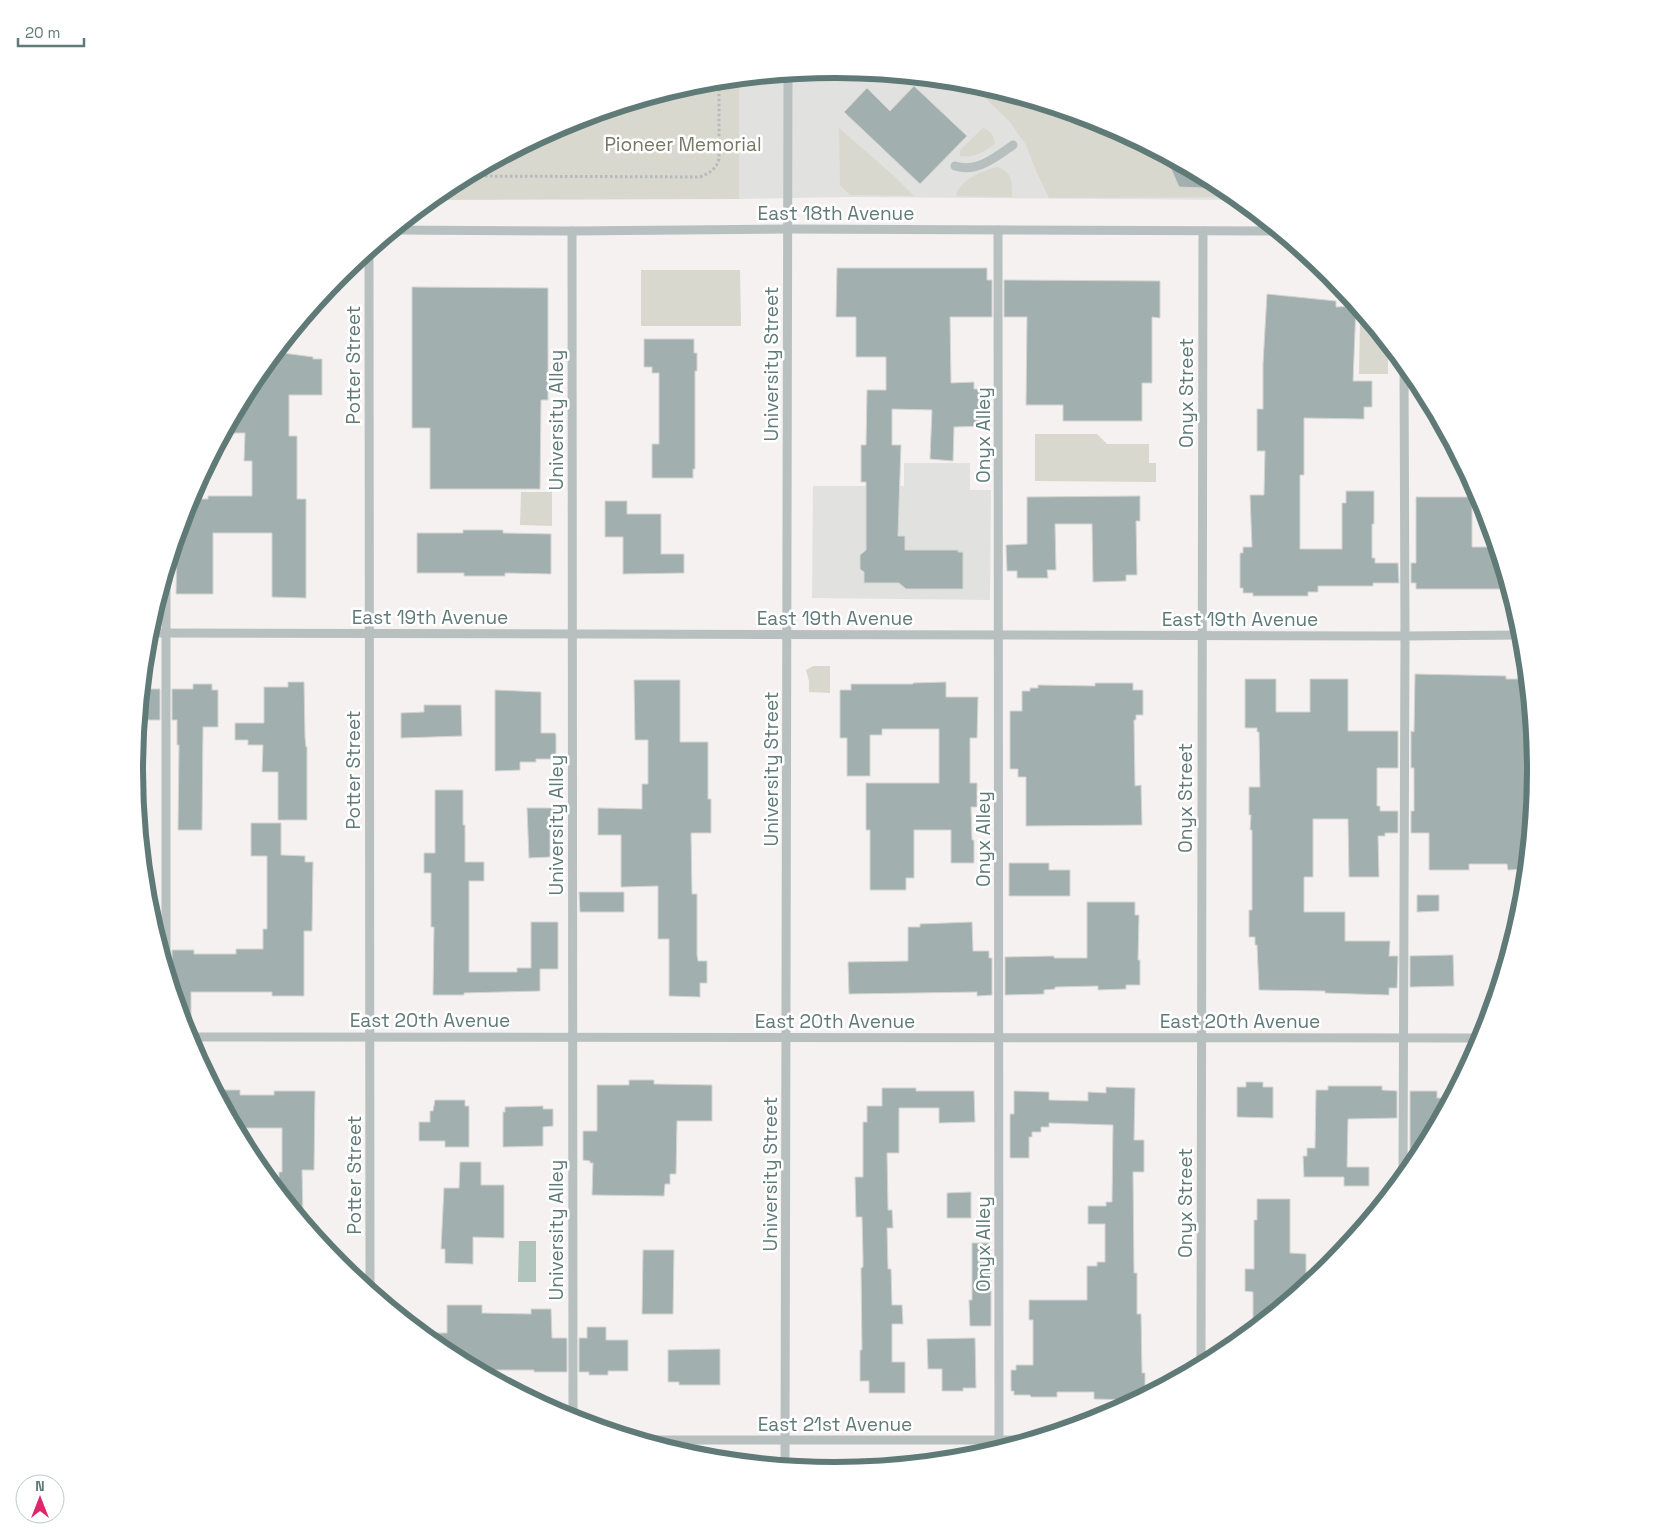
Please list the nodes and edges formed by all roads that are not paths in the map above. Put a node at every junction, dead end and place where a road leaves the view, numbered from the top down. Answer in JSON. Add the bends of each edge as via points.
{"nodes":[{"id":1,"x":788,"y":79,"type":"edge"},
{"id":2,"x":1013,"y":145,"type":"dead end"},
{"id":3,"x":955,"y":166,"type":"dead end"},
{"id":4,"x":788,"y":229,"type":"junction"},
{"id":5,"x":402,"y":230,"type":"edge"},
{"id":6,"x":998,"y":230,"type":"junction"},
{"id":7,"x":572,"y":231,"type":"junction"},
{"id":8,"x":1203,"y":231,"type":"junction"},
{"id":9,"x":1269,"y":231,"type":"edge"},
{"id":10,"x":369,"y":258,"type":"edge"},
{"id":11,"x":1404,"y":377,"type":"edge"},
{"id":12,"x":166,"y":594,"type":"edge"},
{"id":13,"x":156,"y":633,"type":"edge"},
{"id":14,"x":166,"y":633,"type":"junction"},
{"id":15,"x":370,"y":634,"type":"junction"},
{"id":16,"x":572,"y":634,"type":"junction"},
{"id":17,"x":787,"y":634,"type":"junction"},
{"id":18,"x":1000,"y":635,"type":"junction"},
{"id":19,"x":1202,"y":635,"type":"junction"},
{"id":20,"x":1514,"y":635,"type":"edge"},
{"id":21,"x":1405,"y":636,"type":"junction"},
{"id":22,"x":166,"y":945,"type":"edge"},
{"id":23,"x":197,"y":1037,"type":"edge"},
{"id":24,"x":370,"y":1037,"type":"junction"},
{"id":25,"x":572,"y":1037,"type":"junction"},
{"id":26,"x":786,"y":1037,"type":"junction"},
{"id":27,"x":999,"y":1037,"type":"junction"},
{"id":28,"x":1201,"y":1037,"type":"junction"},
{"id":29,"x":1404,"y":1037,"type":"junction"},
{"id":30,"x":1472,"y":1038,"type":"edge"},
{"id":31,"x":1403,"y":1164,"type":"edge"},
{"id":32,"x":370,"y":1282,"type":"edge"},
{"id":33,"x":1201,"y":1356,"type":"edge"},
{"id":34,"x":573,"y":1410,"type":"edge"},
{"id":35,"x":665,"y":1440,"type":"edge"},
{"id":36,"x":785,"y":1440,"type":"junction"},
{"id":37,"x":999,"y":1441,"type":"edge"},
{"id":38,"x":988,"y":1444,"type":"edge"},
{"id":39,"x":785,"y":1460,"type":"edge"}],
"edges":[{"from":1,"to":4,"type":"street","name":"University Street"},
{"from":2,"to":3,"type":"street","via":[[976,167],[965,169]]},
{"from":4,"to":6,"type":"street","name":"East 18th Avenue"},
{"from":4,"to":7,"type":"street","name":"East 18th Avenue"},
{"from":4,"to":17,"type":"street","name":"University Street"},
{"from":5,"to":7,"type":"street","name":"East 18th Avenue"},
{"from":6,"to":8,"type":"street","name":"East 18th Avenue"},
{"from":6,"to":18,"type":"street","name":"Onyx Alley"},
{"from":7,"to":16,"type":"street","name":"University Alley"},
{"from":8,"to":9,"type":"street","name":"East 18th Avenue"},
{"from":8,"to":19,"type":"street","name":"Onyx Street"},
{"from":10,"to":15,"type":"street","name":"Potter Street"},
{"from":11,"to":21,"type":"street"},
{"from":12,"to":14,"type":"street"},
{"from":13,"to":14,"type":"street","name":"East 19th Avenue"},
{"from":14,"to":15,"type":"street","name":"East 19th Avenue"},
{"from":14,"to":22,"type":"street"},
{"from":15,"to":16,"type":"street","name":"East 19th Avenue"},
{"from":15,"to":24,"type":"street","name":"Potter Street"},
{"from":16,"to":17,"type":"street","name":"East 19th Avenue"},
{"from":16,"to":25,"type":"street","name":"University Alley"},
{"from":17,"to":18,"type":"street","name":"East 19th Avenue"},
{"from":17,"to":26,"type":"street","name":"University Street"},
{"from":18,"to":19,"type":"street","name":"East 19th Avenue"},
{"from":18,"to":27,"type":"street","name":"Onyx Alley"},
{"from":19,"to":21,"type":"street","name":"East 19th Avenue"},
{"from":19,"to":28,"type":"street","name":"Onyx Street"},
{"from":20,"to":21,"type":"street","name":"East 19th Avenue"},
{"from":21,"to":29,"type":"street"},
{"from":23,"to":24,"type":"street","name":"East 20th Avenue"},
{"from":24,"to":25,"type":"street","name":"East 20th Avenue"},
{"from":24,"to":32,"type":"street","name":"Potter Street"},
{"from":25,"to":26,"type":"street","name":"East 20th Avenue"},
{"from":25,"to":34,"type":"street","name":"University Alley"},
{"from":26,"to":27,"type":"street","name":"East 20th Avenue"},
{"from":26,"to":36,"type":"street","name":"University Street"},
{"from":27,"to":28,"type":"street","name":"East 20th Avenue"},
{"from":27,"to":37,"type":"street","name":"Onyx Alley"},
{"from":28,"to":29,"type":"street","name":"East 20th Avenue"},
{"from":28,"to":33,"type":"street","name":"Onyx Street"},
{"from":29,"to":30,"type":"street","name":"East 20th Avenue"},
{"from":29,"to":31,"type":"street"},
{"from":35,"to":36,"type":"street","name":"East 21st Avenue"},
{"from":36,"to":38,"type":"street","name":"East 21st Avenue"},
{"from":36,"to":39,"type":"street","name":"University Street"}]}
